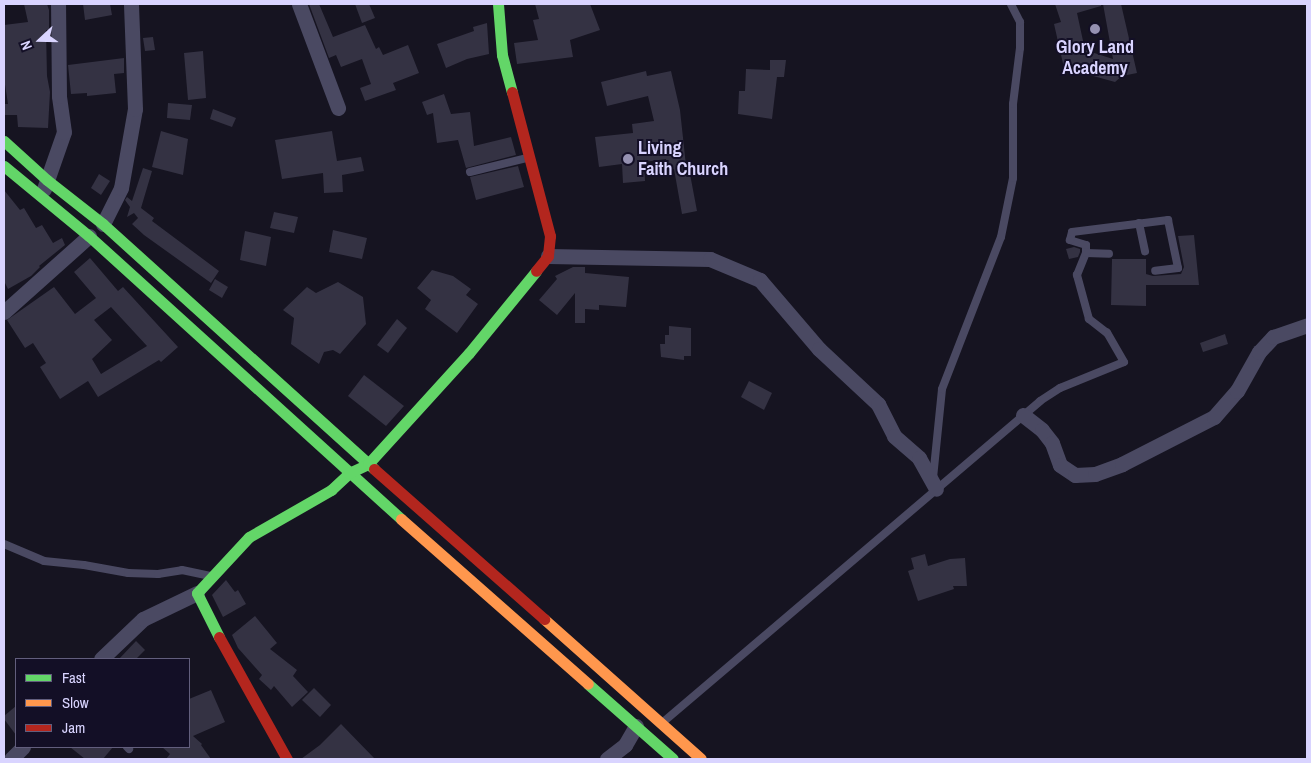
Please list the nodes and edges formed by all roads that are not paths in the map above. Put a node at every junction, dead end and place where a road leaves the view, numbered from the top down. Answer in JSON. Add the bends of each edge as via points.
{"nodes":[{"id":1,"x":58,"y":4,"type":"edge"},
{"id":2,"x":131,"y":4,"type":"edge"},
{"id":3,"x":299,"y":4,"type":"edge"},
{"id":4,"x":498,"y":4,"type":"edge"},
{"id":5,"x":1012,"y":4,"type":"edge"},
{"id":6,"x":338,"y":108,"type":"dead end"},
{"id":7,"x":4,"y":141,"type":"edge"},
{"id":8,"x":529,"y":157,"type":"junction"},
{"id":9,"x":4,"y":166,"type":"edge"},
{"id":10,"x":470,"y":172,"type":"dead end"},
{"id":11,"x":47,"y":180,"type":"junction"},
{"id":12,"x":41,"y":197,"type":"junction"},
{"id":13,"x":1139,"y":223,"type":"junction"},
{"id":14,"x":103,"y":224,"type":"junction"},
{"id":15,"x":89,"y":236,"type":"junction"},
{"id":16,"x":1145,"y":250,"type":"dead end"},
{"id":17,"x":1086,"y":253,"type":"junction"},
{"id":18,"x":1109,"y":254,"type":"dead end"},
{"id":19,"x":548,"y":256,"type":"junction"},
{"id":20,"x":1155,"y":272,"type":"dead end"},
{"id":21,"x":4,"y":312,"type":"edge"},
{"id":22,"x":1307,"y":325,"type":"edge"},
{"id":23,"x":1023,"y":414,"type":"junction"},
{"id":24,"x":368,"y":464,"type":"junction"},
{"id":25,"x":349,"y":473,"type":"junction"},
{"id":26,"x":936,"y":489,"type":"junction"},
{"id":27,"x":4,"y":544,"type":"edge"},
{"id":28,"x":212,"y":576,"type":"junction"},
{"id":29,"x":196,"y":593,"type":"junction"},
{"id":30,"x":102,"y":658,"type":"edge"},
{"id":31,"x":660,"y":725,"type":"junction"},
{"id":32,"x":636,"y":726,"type":"junction"},
{"id":33,"x":22,"y":748,"type":"edge"},
{"id":34,"x":12,"y":759,"type":"edge"},
{"id":35,"x":287,"y":759,"type":"edge"},
{"id":36,"x":608,"y":759,"type":"edge"},
{"id":37,"x":673,"y":759,"type":"edge"},
{"id":38,"x":701,"y":759,"type":"edge"}],
"edges":[{"from":1,"to":11,"type":"street","via":[[59,96],[64,132]]},
{"from":2,"to":14,"type":"street","via":[[135,109],[121,188]]},
{"from":3,"to":6,"type":"street"},
{"from":4,"to":8,"type":"main road","via":[[502,55]]},
{"from":5,"to":26,"type":"lane","via":[[1020,22],[1013,104],[1013,178],[1001,237],[942,389],[933,475]]},
{"from":7,"to":11,"type":"main road"},
{"from":8,"to":10,"type":"lane"},
{"from":8,"to":19,"type":"main road","via":[[550,236]]},
{"from":9,"to":12,"type":"main road"},
{"from":11,"to":12,"type":"street"},
{"from":11,"to":14,"type":"main road"},
{"from":12,"to":15,"type":"main road"},
{"from":13,"to":16,"type":"lane"},
{"from":13,"to":17,"type":"lane","via":[[1072,232],[1070,240],[1086,246]]},
{"from":13,"to":20,"type":"lane","via":[[1168,220],[1178,268]]},
{"from":14,"to":24,"type":"main road"},
{"from":15,"to":21,"type":"street"},
{"from":15,"to":25,"type":"main road"},
{"from":17,"to":18,"type":"lane"},
{"from":17,"to":23,"type":"lane","via":[[1076,275],[1089,319],[1107,333],[1124,362],[1060,388]]},
{"from":19,"to":24,"type":"main road","via":[[469,353]]},
{"from":19,"to":26,"type":"street","via":[[710,259],[760,280],[820,350],[878,404],[894,436],[919,458]]},
{"from":22,"to":23,"type":"street","via":[[1273,337],[1214,417],[1122,464],[1095,474],[1075,475],[1060,466],[1052,444],[1042,430]]},
{"from":23,"to":26,"type":"lane"},
{"from":24,"to":25,"type":"main road"},
{"from":24,"to":31,"type":"main road"},
{"from":25,"to":28,"type":"main road","via":[[331,490],[248,537]]},
{"from":25,"to":32,"type":"main road"},
{"from":26,"to":31,"type":"lane"},
{"from":27,"to":28,"type":"lane","via":[[44,561],[128,573],[158,574],[182,570]]},
{"from":28,"to":29,"type":"main road"},
{"from":29,"to":30,"type":"street","via":[[143,619]]},
{"from":29,"to":35,"type":"main road"},
{"from":31,"to":38,"type":"main road"},
{"from":32,"to":36,"type":"street","via":[[625,745]]},
{"from":32,"to":37,"type":"main road"},
{"from":33,"to":34,"type":"street"}]}
